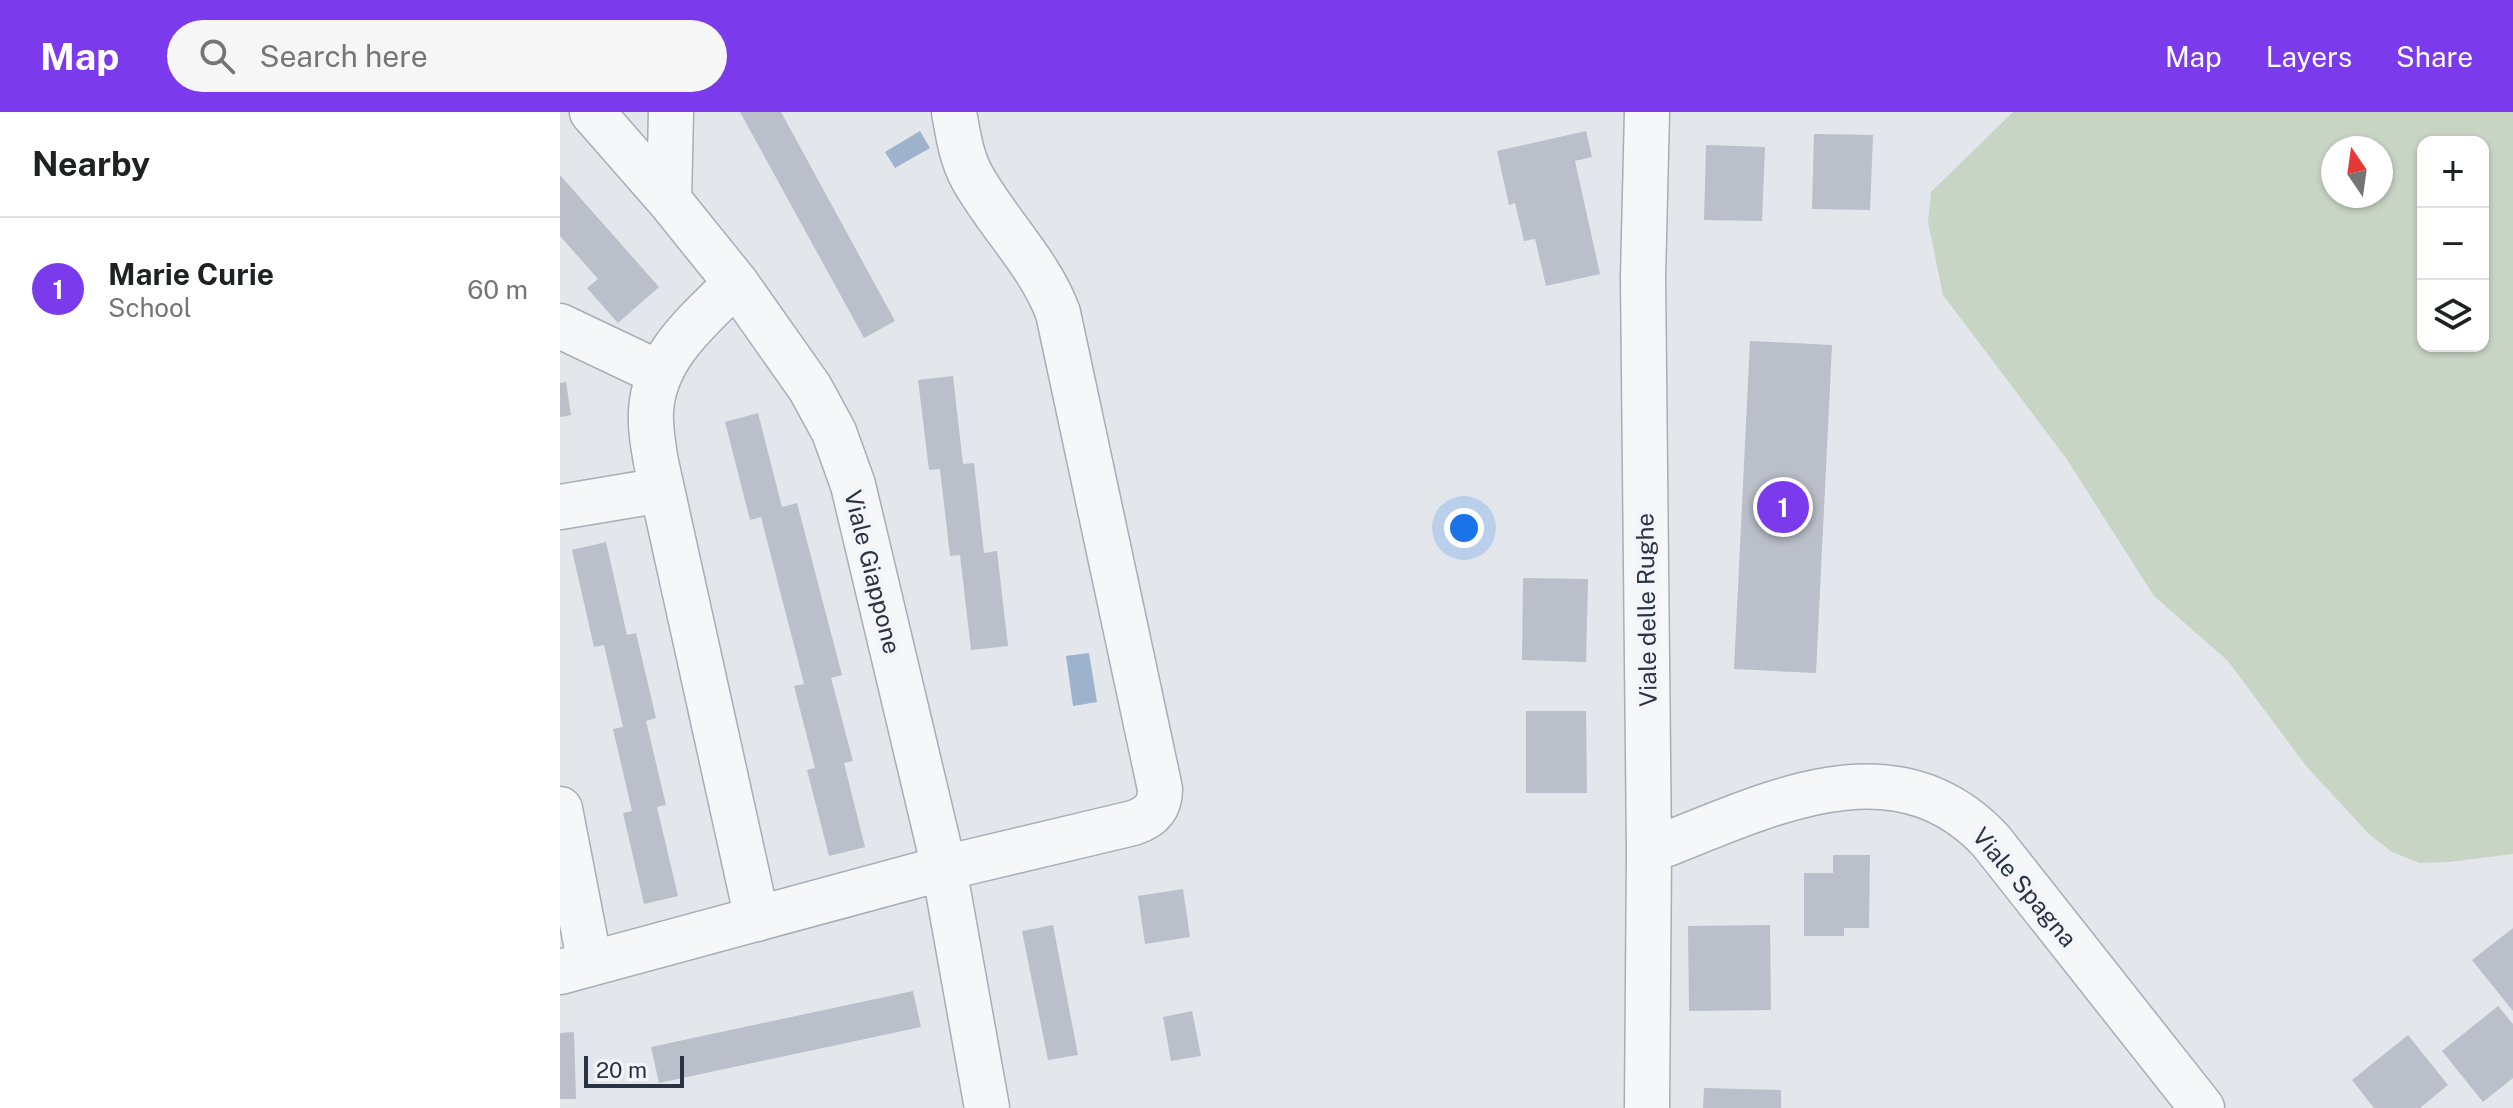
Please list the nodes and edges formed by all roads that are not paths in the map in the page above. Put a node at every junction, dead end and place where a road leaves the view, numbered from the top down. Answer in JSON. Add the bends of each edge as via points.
{"nodes":[{"id":1,"x":592,"y":112,"type":"edge"},
{"id":2,"x":671,"y":112,"type":"edge"},
{"id":3,"x":954,"y":112,"type":"edge"},
{"id":4,"x":1647,"y":112,"type":"edge"},
{"id":5,"x":669,"y":200,"type":"junction"},
{"id":6,"x":736,"y":283,"type":"junction"},
{"id":7,"x":560,"y":326,"type":"edge"},
{"id":8,"x":659,"y":373,"type":"junction"},
{"id":9,"x":662,"y":490,"type":"junction"},
{"id":10,"x":560,"y":507,"type":"edge"},
{"id":11,"x":560,"y":809,"type":"edge"},
{"id":12,"x":1649,"y":851,"type":"junction"},
{"id":13,"x":944,"y":868,"type":"junction"},
{"id":14,"x":757,"y":919,"type":"junction"},
{"id":15,"x":575,"y":968,"type":"edge"},
{"id":16,"x":987,"y":1108,"type":"edge"},
{"id":17,"x":1647,"y":1108,"type":"edge"},
{"id":18,"x":2202,"y":1108,"type":"edge"}],
"edges":[{"from":1,"to":5,"type":"street","name":"Viale Giappone"},
{"from":2,"to":5,"type":"street"},
{"from":3,"to":13,"type":"street","via":[[972,178],[1058,313],[1160,789],[1158,805],[1140,820]]},
{"from":4,"to":12,"type":"street","name":"Viale delle Rughe","via":[[1643,293]]},
{"from":5,"to":6,"type":"street","name":"Viale Giappone"},
{"from":6,"to":8,"type":"street","via":[[682,338]]},
{"from":6,"to":13,"type":"street","name":"Viale Giappone","via":[[810,388],[844,459]]},
{"from":7,"to":8,"type":"street"},
{"from":8,"to":9,"type":"street","via":[[651,412]]},
{"from":9,"to":10,"type":"street"},
{"from":9,"to":14,"type":"street"},
{"from":11,"to":15,"type":"street"},
{"from":12,"to":17,"type":"street","name":"Viale delle Rughe"},
{"from":12,"to":18,"type":"street","name":"Viale Spagna","via":[[1781,801],[1835,788],[1891,786],[1937,799],[1991,841]]},
{"from":13,"to":14,"type":"street"},
{"from":13,"to":16,"type":"street","name":"Viale Giappone"},
{"from":14,"to":15,"type":"street"}]}
